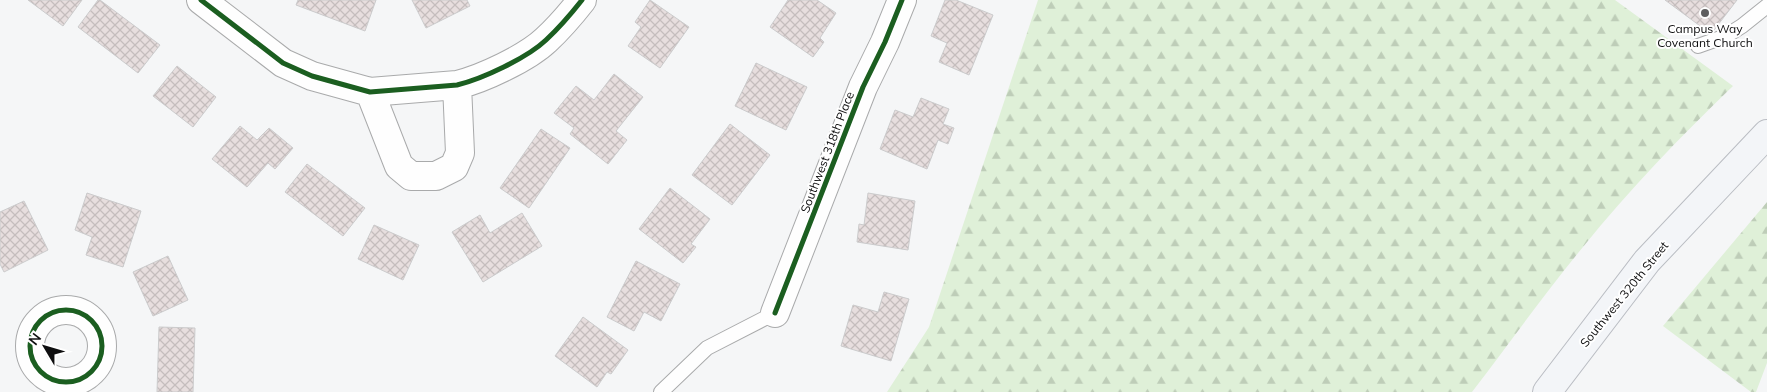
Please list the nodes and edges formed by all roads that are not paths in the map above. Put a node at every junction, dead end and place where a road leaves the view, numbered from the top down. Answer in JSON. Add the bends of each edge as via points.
{"nodes":[{"id":1,"x":201,"y":0,"type":"edge"},
{"id":2,"x":582,"y":0,"type":"edge"},
{"id":3,"x":902,"y":0,"type":"edge"},
{"id":4,"x":1767,"y":6,"type":"edge"},
{"id":5,"x":1698,"y":46,"type":"dead end"},
{"id":6,"x":457,"y":86,"type":"junction"},
{"id":7,"x":370,"y":92,"type":"junction"},
{"id":8,"x":1767,"y":134,"type":"edge"},
{"id":9,"x":775,"y":313,"type":"joint"},
{"id":10,"x":661,"y":392,"type":"edge"},
{"id":11,"x":1547,"y":392,"type":"edge"}],
"edges":[{"from":1,"to":7,"type":"street","via":[[283,63],[312,76]]},
{"from":2,"to":6,"type":"street","via":[[544,41],[506,66]]},
{"from":3,"to":9,"type":"street","name":"Southwest 318th Place","via":[[863,87]]},
{"from":4,"to":5,"type":"lane","via":[[1726,36]]},
{"from":6,"to":7,"type":"street"},
{"from":6,"to":7,"type":"street","via":[[460,153],[454,167],[436,176],[411,176],[399,166]]},
{"from":8,"to":11,"type":"main road","name":"Southwest 320th Street","via":[[1647,261]]},
{"from":9,"to":10,"type":"lane","via":[[707,348]]}]}
